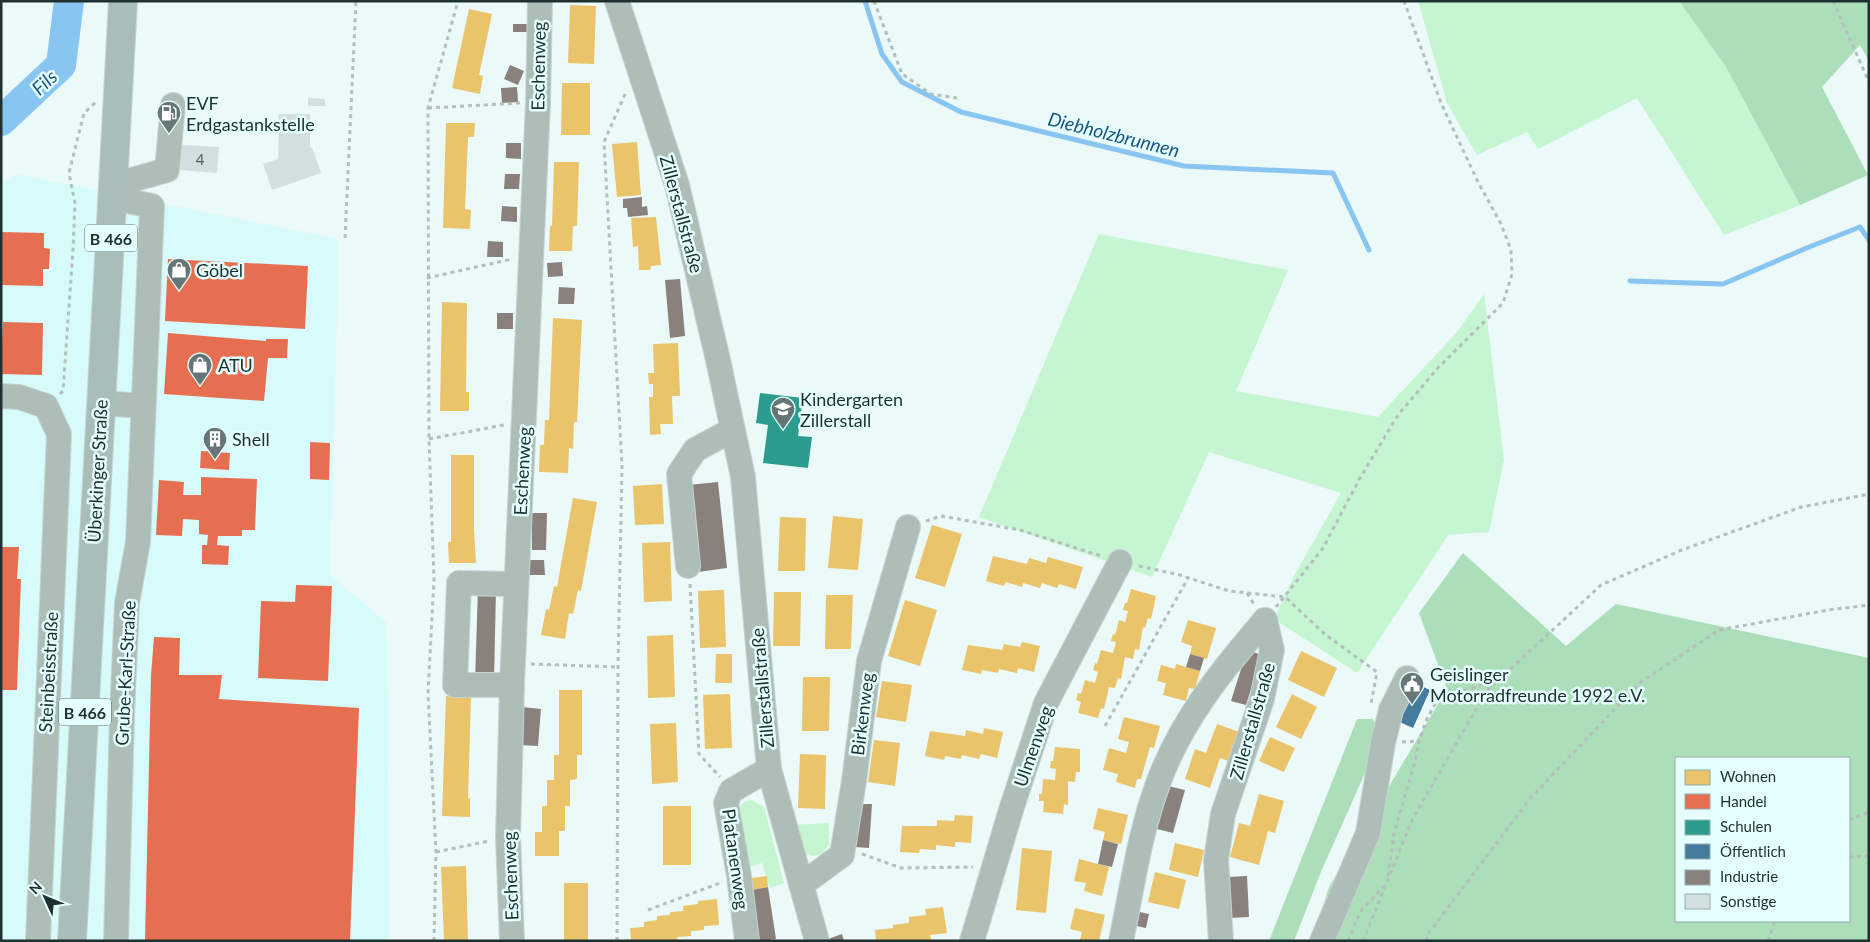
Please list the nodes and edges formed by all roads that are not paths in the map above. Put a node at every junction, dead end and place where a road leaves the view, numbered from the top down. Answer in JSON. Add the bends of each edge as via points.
{"nodes":[{"id":1,"x":123,"y":1,"type":"edge"},
{"id":2,"x":540,"y":1,"type":"edge"},
{"id":3,"x":617,"y":1,"type":"edge"},
{"id":4,"x":173,"y":105,"type":"dead end"},
{"id":5,"x":114,"y":191,"type":"junction"},
{"id":6,"x":1,"y":396,"type":"edge"},
{"id":7,"x":101,"y":403,"type":"junction"},
{"id":8,"x":143,"y":406,"type":"junction"},
{"id":9,"x":732,"y":430,"type":"junction"},
{"id":10,"x":908,"y":527,"type":"road end"},
{"id":11,"x":1120,"y":562,"type":"road end"},
{"id":12,"x":688,"y":566,"type":"road end"},
{"id":13,"x":516,"y":584,"type":"junction"},
{"id":14,"x":513,"y":674,"type":"junction"},
{"id":15,"x":1407,"y":678,"type":"dead end"},
{"id":16,"x":769,"y":769,"type":"junction"},
{"id":17,"x":801,"y":885,"type":"junction"},
{"id":18,"x":38,"y":941,"type":"edge"},
{"id":19,"x":72,"y":941,"type":"edge"},
{"id":20,"x":116,"y":941,"type":"edge"},
{"id":21,"x":512,"y":941,"type":"edge"},
{"id":22,"x":747,"y":941,"type":"edge"},
{"id":23,"x":817,"y":941,"type":"edge"},
{"id":24,"x":972,"y":941,"type":"edge"},
{"id":25,"x":1121,"y":941,"type":"edge"},
{"id":26,"x":1221,"y":941,"type":"edge"},
{"id":27,"x":1322,"y":941,"type":"edge"}],
"edges":[{"from":1,"to":5,"type":"main road","name":"Überkinger Straße","number":"B 466"},
{"from":2,"to":13,"type":"street","name":"Eschenweg"},
{"from":3,"to":9,"type":"street","name":"Zillerstallstraße","via":[[677,185]]},
{"from":4,"to":5,"type":"street","via":[[167,170]]},
{"from":5,"to":7,"type":"main road","name":"Überkinger Straße","number":"B 466"},
{"from":5,"to":8,"type":"street","name":"Grube-Karl-Straße","via":[[152,206]]},
{"from":6,"to":18,"type":"street","name":"Steinbeisstraße","via":[[19,396],[46,406],[59,434]]},
{"from":7,"to":8,"type":"street"},
{"from":7,"to":19,"type":"main road","name":"Überkinger Straße","number":"B 466"},
{"from":8,"to":20,"type":"street","name":"Grube-Karl-Straße","via":[[138,542],[127,612]]},
{"from":9,"to":12,"type":"street","via":[[695,450],[680,474]]},
{"from":9,"to":16,"type":"street","name":"Zillerstallstraße","via":[[743,477]]},
{"from":10,"to":17,"type":"street","name":"Birkenweg","via":[[869,661],[842,855]]},
{"from":11,"to":24,"type":"street","name":"Ulmenweg","via":[[1046,703]]},
{"from":13,"to":14,"type":"street","name":"Eschenweg"},
{"from":13,"to":14,"type":"street","via":[[459,583],[455,685]]},
{"from":14,"to":21,"type":"street","name":"Eschenweg","via":[[508,837]]},
{"from":15,"to":27,"type":"street","via":[[1391,710],[1368,833]]},
{"from":16,"to":17,"type":"street","name":"Zillerstallstraße"},
{"from":16,"to":22,"type":"street","name":"Platanenweg","via":[[732,791],[726,803]]},
{"from":17,"to":23,"type":"street","name":"Zillerstallstraße"},
{"from":25,"to":26,"type":"street","name":"Zillerstallstraße","via":[[1146,828],[1166,764],[1182,730],[1219,674],[1265,620],[1272,650],[1262,699],[1223,814],[1216,860]]}]}
